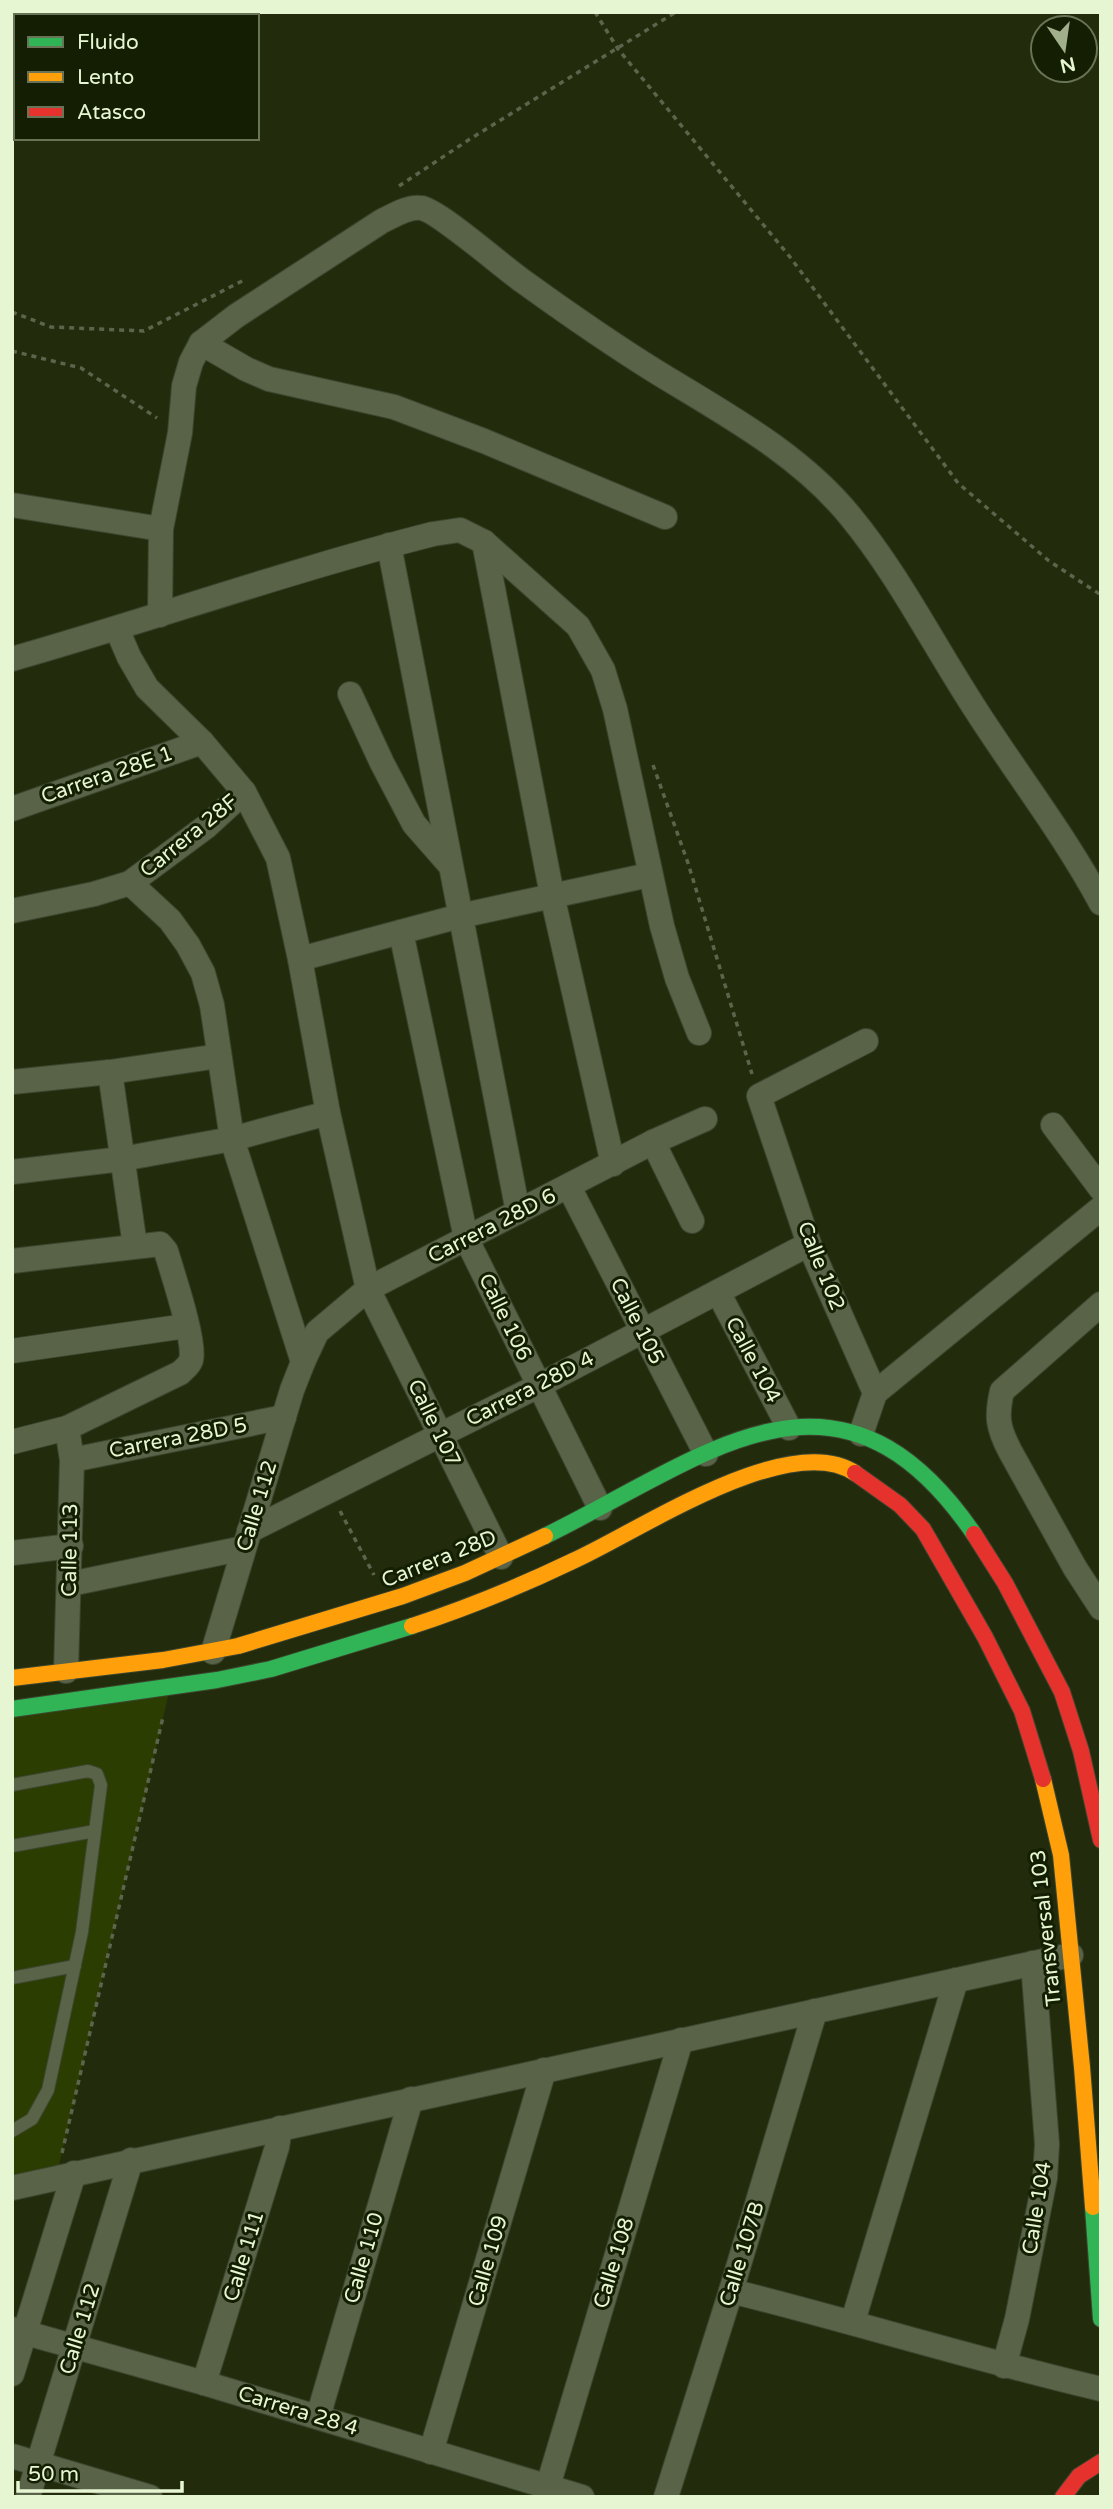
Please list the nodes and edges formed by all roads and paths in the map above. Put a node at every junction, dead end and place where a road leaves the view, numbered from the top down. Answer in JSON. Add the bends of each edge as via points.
{"nodes":[{"id":1,"x":595,"y":12,"type":"edge"},
{"id":2,"x":676,"y":12,"type":"edge"},
{"id":3,"x":618,"y":49,"type":"junction"},
{"id":4,"x":392,"y":191,"type":"dead end"},
{"id":5,"x":248,"y":278,"type":"dead end"},
{"id":6,"x":12,"y":312,"type":"edge"},
{"id":7,"x":201,"y":343,"type":"junction"},
{"id":8,"x":12,"y":351,"type":"edge"},
{"id":9,"x":180,"y":433,"type":"junction"},
{"id":10,"x":12,"y":505,"type":"edge"},
{"id":11,"x":665,"y":517,"type":"dead end"},
{"id":12,"x":161,"y":529,"type":"junction"},
{"id":13,"x":484,"y":542,"type":"junction"},
{"id":14,"x":389,"y":545,"type":"junction"},
{"id":15,"x":1101,"y":595,"type":"edge"},
{"id":16,"x":160,"y":615,"type":"junction"},
{"id":17,"x":117,"y":629,"type":"junction"},
{"id":18,"x":12,"y":659,"type":"edge"},
{"id":19,"x":350,"y":694,"type":"dead end"},
{"id":20,"x":202,"y":742,"type":"junction"},
{"id":21,"x":649,"y":755,"type":"dead end"},
{"id":22,"x":244,"y":792,"type":"junction"},
{"id":23,"x":12,"y":808,"type":"edge"},
{"id":24,"x":451,"y":866,"type":"junction"},
{"id":25,"x":649,"y":875,"type":"junction"},
{"id":26,"x":130,"y":883,"type":"junction"},
{"id":27,"x":552,"y":895,"type":"junction"},
{"id":28,"x":1101,"y":903,"type":"edge"},
{"id":29,"x":12,"y":911,"type":"edge"},
{"id":30,"x":460,"y":916,"type":"junction"},
{"id":31,"x":401,"y":932,"type":"junction"},
{"id":32,"x":300,"y":959,"type":"junction"},
{"id":33,"x":699,"y":1033,"type":"dead end"},
{"id":34,"x":866,"y":1041,"type":"dead end"},
{"id":35,"x":219,"y":1056,"type":"junction"},
{"id":36,"x":110,"y":1072,"type":"junction"},
{"id":37,"x":12,"y":1083,"type":"edge"},
{"id":38,"x":758,"y":1096,"type":"junction"},
{"id":39,"x":328,"y":1113,"type":"junction"},
{"id":40,"x":705,"y":1119,"type":"dead end"},
{"id":41,"x":1054,"y":1125,"type":"dead end"},
{"id":42,"x":232,"y":1139,"type":"junction"},
{"id":43,"x":653,"y":1142,"type":"junction"},
{"id":44,"x":122,"y":1159,"type":"junction"},
{"id":45,"x":613,"y":1164,"type":"junction"},
{"id":46,"x":12,"y":1172,"type":"edge"},
{"id":47,"x":569,"y":1187,"type":"junction"},
{"id":48,"x":1101,"y":1189,"type":"edge"},
{"id":49,"x":1101,"y":1208,"type":"edge"},
{"id":50,"x":518,"y":1212,"type":"junction"},
{"id":51,"x":692,"y":1221,"type":"dead end"},
{"id":52,"x":466,"y":1238,"type":"junction"},
{"id":53,"x":809,"y":1244,"type":"junction"},
{"id":54,"x":135,"y":1246,"type":"junction"},
{"id":55,"x":12,"y":1261,"type":"edge"},
{"id":56,"x":368,"y":1289,"type":"junction"},
{"id":57,"x":718,"y":1292,"type":"junction"},
{"id":58,"x":1101,"y":1304,"type":"edge"},
{"id":59,"x":187,"y":1326,"type":"junction"},
{"id":60,"x":643,"y":1332,"type":"junction"},
{"id":61,"x":12,"y":1350,"type":"edge"},
{"id":62,"x":303,"y":1362,"type":"junction"},
{"id":63,"x":538,"y":1386,"type":"junction"},
{"id":64,"x":875,"y":1393,"type":"junction"},
{"id":65,"x":284,"y":1417,"type":"junction"},
{"id":66,"x":67,"y":1428,"type":"junction"},
{"id":67,"x":789,"y":1428,"type":"junction"},
{"id":68,"x":861,"y":1434,"type":"junction"},
{"id":69,"x":439,"y":1435,"type":"junction"},
{"id":70,"x":12,"y":1442,"type":"edge"},
{"id":71,"x":706,"y":1454,"type":"junction"},
{"id":72,"x":72,"y":1460,"type":"junction"},
{"id":73,"x":330,"y":1490,"type":"junction"},
{"id":74,"x":600,"y":1508,"type":"junction"},
{"id":75,"x":246,"y":1540,"type":"junction"},
{"id":76,"x":71,"y":1546,"type":"junction"},
{"id":77,"x":12,"y":1553,"type":"edge"},
{"id":78,"x":501,"y":1557,"type":"junction"},
{"id":79,"x":70,"y":1584,"type":"junction"},
{"id":80,"x":387,"y":1602,"type":"junction"},
{"id":81,"x":1101,"y":1608,"type":"edge"},
{"id":82,"x":214,"y":1652,"type":"junction"},
{"id":83,"x":66,"y":1671,"type":"junction"},
{"id":84,"x":12,"y":1678,"type":"edge"},
{"id":85,"x":170,"y":1688,"type":"junction"},
{"id":86,"x":12,"y":1709,"type":"edge"},
{"id":87,"x":12,"y":1785,"type":"edge"},
{"id":88,"x":95,"y":1831,"type":"junction"},
{"id":89,"x":1101,"y":1840,"type":"edge"},
{"id":90,"x":12,"y":1846,"type":"edge"},
{"id":91,"x":1071,"y":1955,"type":"junction"},
{"id":92,"x":1032,"y":1963,"type":"junction"},
{"id":93,"x":75,"y":1966,"type":"junction"},
{"id":94,"x":12,"y":1978,"type":"edge"},
{"id":95,"x":957,"y":1980,"type":"junction"},
{"id":96,"x":815,"y":2011,"type":"junction"},
{"id":97,"x":681,"y":2040,"type":"junction"},
{"id":98,"x":544,"y":2070,"type":"junction"},
{"id":99,"x":411,"y":2099,"type":"junction"},
{"id":100,"x":280,"y":2128,"type":"junction"},
{"id":101,"x":12,"y":2131,"type":"edge"},
{"id":102,"x":131,"y":2160,"type":"junction"},
{"id":103,"x":65,"y":2176,"type":"junction"},
{"id":104,"x":12,"y":2188,"type":"edge"},
{"id":105,"x":731,"y":2291,"type":"junction"},
{"id":106,"x":1101,"y":2319,"type":"edge"},
{"id":107,"x":853,"y":2321,"type":"junction"},
{"id":108,"x":19,"y":2331,"type":"edge"},
{"id":109,"x":75,"y":2347,"type":"junction"},
{"id":110,"x":1004,"y":2366,"type":"junction"},
{"id":111,"x":12,"y":2374,"type":"edge"},
{"id":112,"x":204,"y":2383,"type":"junction"},
{"id":113,"x":1101,"y":2389,"type":"edge"},
{"id":114,"x":318,"y":2417,"type":"junction"},
{"id":115,"x":1101,"y":2446,"type":"edge"},
{"id":116,"x":432,"y":2452,"type":"junction"},
{"id":117,"x":12,"y":2456,"type":"edge"},
{"id":118,"x":1101,"y":2462,"type":"edge"},
{"id":119,"x":38,"y":2463,"type":"junction"},
{"id":120,"x":1079,"y":2476,"type":"junction"},
{"id":121,"x":548,"y":2486,"type":"junction"},
{"id":122,"x":28,"y":2497,"type":"edge"},
{"id":123,"x":150,"y":2497,"type":"edge"},
{"id":124,"x":582,"y":2497,"type":"edge"},
{"id":125,"x":666,"y":2497,"type":"edge"},
{"id":126,"x":1063,"y":2497,"type":"edge"}],
"edges":[{"from":1,"to":3,"type":"path"},
{"from":2,"to":3,"type":"path"},
{"from":3,"to":4,"type":"path"},
{"from":3,"to":15,"type":"path","via":[[790,257],[958,483],[1049,561]]},
{"from":5,"to":6,"type":"path","via":[[144,331],[51,327]]},
{"from":7,"to":9,"type":"street","via":[[184,386]]},
{"from":7,"to":11,"type":"street","via":[[270,379],[394,407]]},
{"from":7,"to":28,"type":"street","via":[[382,221],[422,208],[439,216],[609,342],[770,443],[849,515],[1030,787]]},
{"from":8,"to":9,"type":"path","via":[[80,368]]},
{"from":9,"to":12,"type":"street"},
{"from":10,"to":12,"type":"street"},
{"from":12,"to":16,"type":"street"},
{"from":13,"to":14,"type":"street","via":[[460,530]]},
{"from":13,"to":25,"type":"street","via":[[578,626],[603,670]]},
{"from":13,"to":27,"type":"street"},
{"from":14,"to":16,"type":"street"},
{"from":14,"to":24,"type":"street"},
{"from":16,"to":17,"type":"street"},
{"from":17,"to":18,"type":"street"},
{"from":17,"to":20,"type":"street","name":"Calle 107","via":[[147,688]]},
{"from":19,"to":24,"type":"street","via":[[414,824]]},
{"from":20,"to":22,"type":"street","name":"Calle 107"},
{"from":20,"to":23,"type":"street","name":"Carrera 28E 1"},
{"from":21,"to":38,"type":"path","via":[[688,863]]},
{"from":22,"to":26,"type":"street","name":"Carrera 28F"},
{"from":22,"to":32,"type":"street","name":"Calle 107","via":[[278,858]]},
{"from":24,"to":30,"type":"street"},
{"from":25,"to":27,"type":"street"},
{"from":25,"to":33,"type":"street","via":[[677,978]]},
{"from":26,"to":29,"type":"street","name":"Carrera 28F"},
{"from":26,"to":35,"type":"street","via":[[170,920],[198,963],[212,1005]]},
{"from":27,"to":30,"type":"street"},
{"from":27,"to":45,"type":"street"},
{"from":30,"to":31,"type":"street"},
{"from":30,"to":50,"type":"street"},
{"from":31,"to":32,"type":"street"},
{"from":31,"to":52,"type":"street","name":"Calle 106"},
{"from":32,"to":39,"type":"street","name":"Calle 107"},
{"from":34,"to":38,"type":"street"},
{"from":35,"to":36,"type":"street"},
{"from":35,"to":42,"type":"street"},
{"from":36,"to":37,"type":"street"},
{"from":36,"to":44,"type":"street"},
{"from":38,"to":53,"type":"street","name":"Calle 102"},
{"from":39,"to":42,"type":"street"},
{"from":39,"to":56,"type":"street","name":"Calle 107"},
{"from":40,"to":43,"type":"street","name":"Carrera 28D 6"},
{"from":41,"to":48,"type":"street"},
{"from":42,"to":44,"type":"street"},
{"from":42,"to":62,"type":"street"},
{"from":43,"to":45,"type":"street","name":"Carrera 28D 6"},
{"from":43,"to":51,"type":"street"},
{"from":44,"to":46,"type":"street"},
{"from":44,"to":54,"type":"street"},
{"from":45,"to":47,"type":"street","name":"Carrera 28D 6"},
{"from":47,"to":50,"type":"street","name":"Carrera 28D 6"},
{"from":47,"to":60,"type":"street","name":"Calle 105"},
{"from":49,"to":64,"type":"street"},
{"from":50,"to":52,"type":"street","name":"Carrera 28D 6"},
{"from":52,"to":56,"type":"street","name":"Carrera 28D 6"},
{"from":52,"to":63,"type":"street","name":"Calle 106"},
{"from":53,"to":57,"type":"street","name":"Carrera 28D 4"},
{"from":53,"to":64,"type":"street","name":"Calle 102"},
{"from":54,"to":55,"type":"street"},
{"from":54,"to":59,"type":"street","via":[[164,1246]]},
{"from":56,"to":62,"type":"street","name":"Carrera 28D 6","via":[[317,1332]]},
{"from":56,"to":69,"type":"street","name":"Calle 107"},
{"from":57,"to":60,"type":"street","name":"Carrera 28D 4"},
{"from":57,"to":67,"type":"street","name":"Calle 104"},
{"from":58,"to":81,"type":"street","via":[[1002,1391],[998,1411],[1000,1432]]},
{"from":59,"to":61,"type":"street"},
{"from":59,"to":66,"type":"street","via":[[192,1357],[180,1373]]},
{"from":60,"to":63,"type":"street","name":"Carrera 28D 4"},
{"from":60,"to":71,"type":"street","name":"Calle 105"},
{"from":62,"to":65,"type":"street","name":"Calle 112"},
{"from":63,"to":69,"type":"street","name":"Carrera 28D 4"},
{"from":63,"to":74,"type":"street","name":"Calle 106"},
{"from":64,"to":68,"type":"street"},
{"from":65,"to":72,"type":"street","name":"Carrera 28D 5"},
{"from":65,"to":75,"type":"street","name":"Calle 112"},
{"from":66,"to":70,"type":"street"},
{"from":66,"to":72,"type":"street","name":"Calle 113"},
{"from":67,"to":68,"type":"street","name":"Carrera 28D","via":[[815,1426]]},
{"from":67,"to":71,"type":"street","name":"Carrera 28D","via":[[757,1434]]},
{"from":68,"to":89,"type":"street","via":[[900,1454],[923,1474],[951,1504],[1010,1593],[1063,1695],[1086,1764]]},
{"from":69,"to":73,"type":"street","name":"Carrera 28D 4"},
{"from":69,"to":78,"type":"street","name":"Calle 107"},
{"from":71,"to":74,"type":"street","name":"Carrera 28D"},
{"from":72,"to":76,"type":"street","name":"Calle 113"},
{"from":73,"to":75,"type":"street","name":"Carrera 28D 4"},
{"from":73,"to":80,"type":"path"},
{"from":74,"to":78,"type":"street","name":"Carrera 28D"},
{"from":75,"to":79,"type":"street","name":"Carrera 28D 4"},
{"from":75,"to":82,"type":"street","name":"Calle 112"},
{"from":76,"to":77,"type":"street"},
{"from":76,"to":79,"type":"street","name":"Calle 113"},
{"from":78,"to":80,"type":"street","name":"Carrera 28D"},
{"from":79,"to":83,"type":"street","name":"Calle 113"},
{"from":80,"to":82,"type":"street","name":"Carrera 28D"},
{"from":82,"to":83,"type":"street","name":"Carrera 28D"},
{"from":83,"to":84,"type":"street","name":"Carrera 28D"},
{"from":85,"to":86,"type":"street"},
{"from":85,"to":91,"type":"street","name":"Transversal 103","via":[[271,1670],[376,1639],[576,1560],[704,1494],[769,1468],[831,1462],[900,1505],[923,1529],[1022,1711],[1061,1855]]},
{"from":85,"to":103,"type":"path"},
{"from":87,"to":88,"type":"lane","via":[[88,1770],[97,1774],[101,1785]]},
{"from":88,"to":90,"type":"lane"},
{"from":88,"to":93,"type":"lane"},
{"from":91,"to":92,"type":"street"},
{"from":91,"to":106,"type":"street","name":"Transversal 103"},
{"from":92,"to":95,"type":"street"},
{"from":92,"to":110,"type":"street","name":"Calle 104","via":[[1047,2144],[1045,2178]]},
{"from":93,"to":94,"type":"lane"},
{"from":93,"to":101,"type":"lane","via":[[48,2090],[32,2119]]},
{"from":95,"to":96,"type":"street"},
{"from":95,"to":107,"type":"street"},
{"from":96,"to":97,"type":"street"},
{"from":96,"to":105,"type":"street","name":"Calle 107B"},
{"from":97,"to":98,"type":"street"},
{"from":97,"to":121,"type":"street","name":"Calle 108"},
{"from":98,"to":99,"type":"street"},
{"from":98,"to":116,"type":"street","name":"Calle 109"},
{"from":99,"to":100,"type":"street"},
{"from":99,"to":114,"type":"street","name":"Calle 110"},
{"from":100,"to":102,"type":"street"},
{"from":100,"to":112,"type":"street","name":"Calle 111"},
{"from":102,"to":103,"type":"street"},
{"from":102,"to":109,"type":"street","name":"Calle 112"},
{"from":103,"to":104,"type":"street"},
{"from":103,"to":108,"type":"street"},
{"from":105,"to":107,"type":"street"},
{"from":105,"to":125,"type":"street","name":"Calle 107B"},
{"from":107,"to":110,"type":"street"},
{"from":108,"to":109,"type":"street","name":"Carrera 28 4"},
{"from":108,"to":111,"type":"street"},
{"from":109,"to":112,"type":"street","name":"Carrera 28 4"},
{"from":109,"to":119,"type":"street","name":"Calle 112"},
{"from":110,"to":113,"type":"street"},
{"from":112,"to":114,"type":"street","name":"Carrera 28 4"},
{"from":114,"to":116,"type":"street","name":"Carrera 28 4"},
{"from":115,"to":120,"type":"street"},
{"from":116,"to":121,"type":"street","name":"Carrera 28 4"},
{"from":117,"to":119,"type":"street"},
{"from":118,"to":120,"type":"street"},
{"from":119,"to":122,"type":"street","name":"Calle 112"},
{"from":119,"to":123,"type":"street"},
{"from":120,"to":126,"type":"street"},
{"from":121,"to":124,"type":"street","name":"Carrera 28 4"}]}
